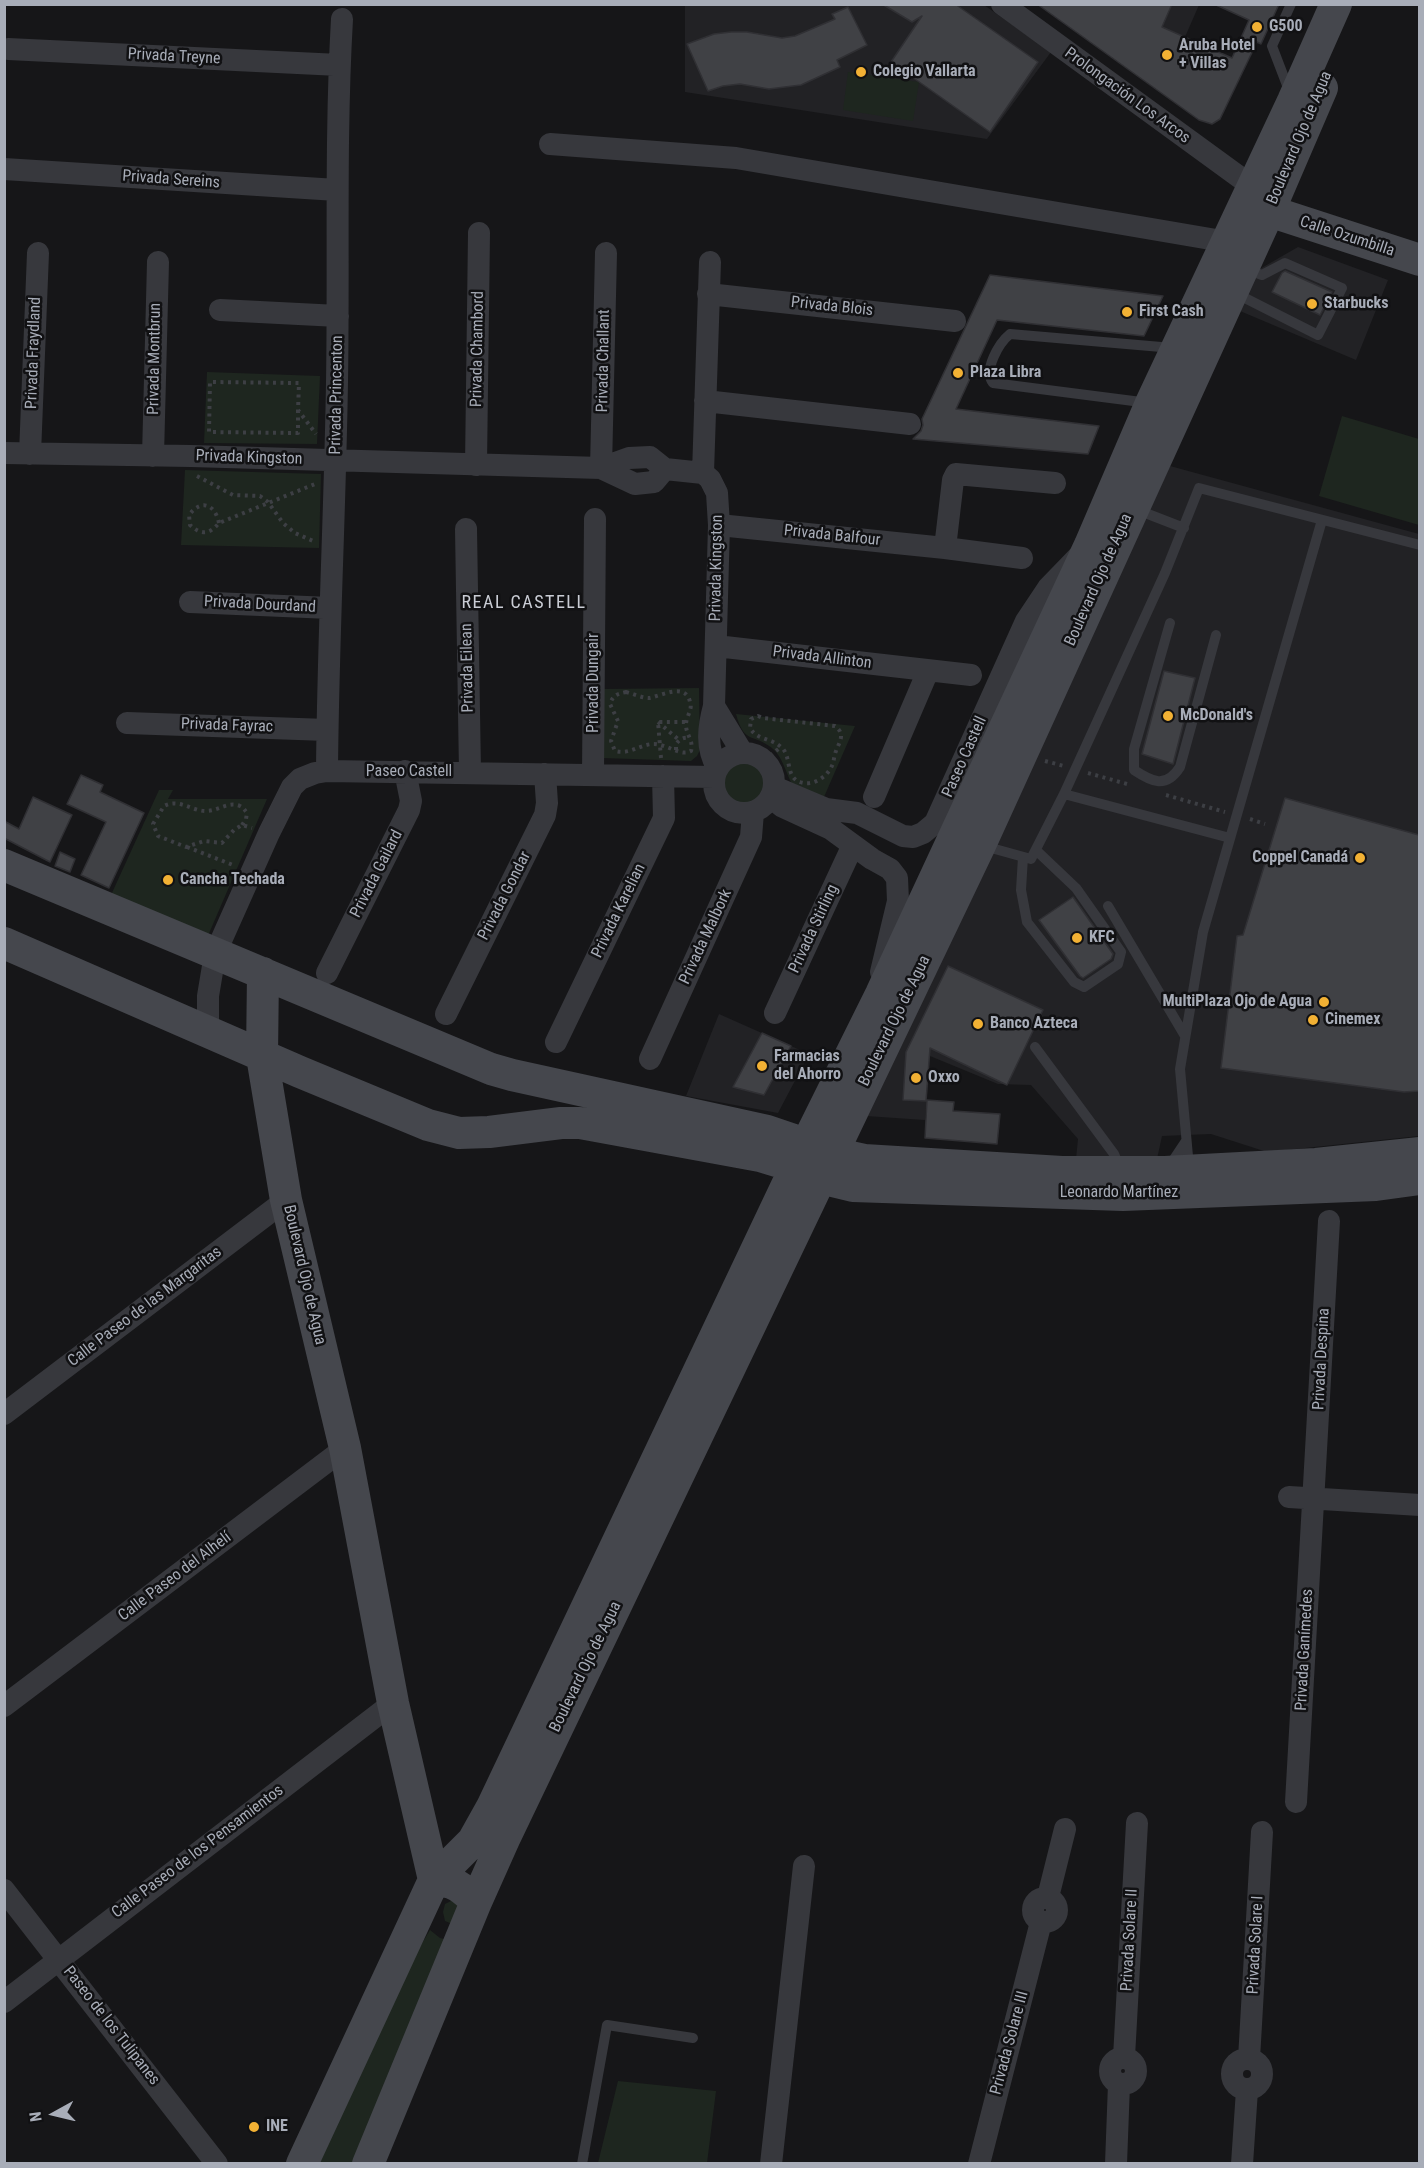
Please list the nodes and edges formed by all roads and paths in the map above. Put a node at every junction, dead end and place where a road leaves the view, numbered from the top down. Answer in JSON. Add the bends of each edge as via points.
{"nodes":[{"id":1,"x":1002,"y":4,"type":"edge"},
{"id":2,"x":1291,"y":4,"type":"edge"},
{"id":3,"x":1336,"y":4,"type":"edge"},
{"id":4,"x":1358,"y":4,"type":"edge"},
{"id":5,"x":342,"y":20,"type":"dead end"},
{"id":6,"x":8,"y":49,"type":"dead end"},
{"id":7,"x":339,"y":65,"type":"junction"},
{"id":8,"x":1293,"y":101,"type":"junction"},
{"id":9,"x":550,"y":144,"type":"dead end"},
{"id":10,"x":4,"y":169,"type":"edge"},
{"id":11,"x":337,"y":190,"type":"junction"},
{"id":12,"x":1261,"y":199,"type":"junction"},
{"id":13,"x":479,"y":233,"type":"dead end"},
{"id":14,"x":38,"y":253,"type":"dead end"},
{"id":15,"x":606,"y":253,"type":"dead end"},
{"id":16,"x":1419,"y":260,"type":"edge"},
{"id":17,"x":158,"y":262,"type":"dead end"},
{"id":18,"x":710,"y":262,"type":"dead end"},
{"id":19,"x":1234,"y":267,"type":"junction"},
{"id":20,"x":708,"y":294,"type":"junction"},
{"id":21,"x":220,"y":310,"type":"dead end"},
{"id":22,"x":338,"y":316,"type":"junction"},
{"id":23,"x":955,"y":321,"type":"dead end"},
{"id":24,"x":1176,"y":349,"type":"junction"},
{"id":25,"x":705,"y":401,"type":"junction"},
{"id":26,"x":1151,"y":403,"type":"junction"},
{"id":27,"x":298,"y":410,"type":"junction"},
{"id":28,"x":910,"y":424,"type":"dead end"},
{"id":29,"x":4,"y":453,"type":"edge"},
{"id":30,"x":30,"y":454,"type":"junction"},
{"id":31,"x":153,"y":456,"type":"junction"},
{"id":32,"x":191,"y":456,"type":"junction"},
{"id":33,"x":476,"y":465,"type":"junction"},
{"id":34,"x":336,"y":468,"type":"junction"},
{"id":35,"x":601,"y":468,"type":"junction"},
{"id":36,"x":703,"y":473,"type":"junction"},
{"id":37,"x":1055,"y":483,"type":"dead end"},
{"id":38,"x":268,"y":502,"type":"junction"},
{"id":39,"x":1121,"y":503,"type":"junction"},
{"id":40,"x":595,"y":519,"type":"dead end"},
{"id":41,"x":1322,"y":520,"type":"junction"},
{"id":42,"x":219,"y":523,"type":"junction"},
{"id":43,"x":719,"y":525,"type":"junction"},
{"id":44,"x":466,"y":528,"type":"dead end"},
{"id":45,"x":1184,"y":528,"type":"junction"},
{"id":46,"x":332,"y":543,"type":"junction"},
{"id":47,"x":1090,"y":545,"type":"junction"},
{"id":48,"x":1419,"y":545,"type":"edge"},
{"id":49,"x":945,"y":548,"type":"junction"},
{"id":50,"x":1022,"y":558,"type":"dead end"},
{"id":51,"x":190,"y":602,"type":"dead end"},
{"id":52,"x":330,"y":608,"type":"junction"},
{"id":53,"x":1170,"y":623,"type":"dead end"},
{"id":54,"x":1216,"y":635,"type":"dead end"},
{"id":55,"x":716,"y":646,"type":"junction"},
{"id":56,"x":928,"y":671,"type":"junction"},
{"id":57,"x":970,"y":675,"type":"dead end"},
{"id":58,"x":712,"y":713,"type":"junction"},
{"id":59,"x":658,"y":722,"type":"junction"},
{"id":60,"x":687,"y":722,"type":"junction"},
{"id":61,"x":127,"y":723,"type":"dead end"},
{"id":62,"x":327,"y":730,"type":"junction"},
{"id":63,"x":691,"y":739,"type":"junction"},
{"id":64,"x":680,"y":740,"type":"junction"},
{"id":65,"x":659,"y":745,"type":"junction"},
{"id":66,"x":676,"y":750,"type":"junction"},
{"id":67,"x":742,"y":752,"type":"junction"},
{"id":68,"x":773,"y":753,"type":"junction"},
{"id":69,"x":327,"y":771,"type":"junction"},
{"id":70,"x":405,"y":771,"type":"junction"},
{"id":71,"x":470,"y":772,"type":"junction"},
{"id":72,"x":715,"y":772,"type":"junction"},
{"id":73,"x":545,"y":774,"type":"junction"},
{"id":74,"x":593,"y":775,"type":"junction"},
{"id":75,"x":663,"y":776,"type":"junction"},
{"id":76,"x":1064,"y":794,"type":"junction"},
{"id":77,"x":874,"y":797,"type":"dead end"},
{"id":78,"x":765,"y":800,"type":"junction"},
{"id":79,"x":1230,"y":838,"type":"junction"},
{"id":80,"x":853,"y":845,"type":"junction"},
{"id":81,"x":980,"y":845,"type":"junction"},
{"id":82,"x":186,"y":847,"type":"junction"},
{"id":83,"x":1036,"y":850,"type":"junction"},
{"id":84,"x":1023,"y":857,"type":"junction"},
{"id":85,"x":4,"y":865,"type":"edge"},
{"id":86,"x":251,"y":872,"type":"junction"},
{"id":87,"x":1108,"y":906,"type":"dead end"},
{"id":88,"x":4,"y":943,"type":"edge"},
{"id":89,"x":215,"y":954,"type":"junction"},
{"id":90,"x":263,"y":973,"type":"junction"},
{"id":91,"x":327,"y":973,"type":"dead end"},
{"id":92,"x":881,"y":994,"type":"junction"},
{"id":93,"x":775,"y":1013,"type":"dead end"},
{"id":94,"x":446,"y":1014,"type":"dead end"},
{"id":95,"x":208,"y":1032,"type":"junction"},
{"id":96,"x":1185,"y":1036,"type":"junction"},
{"id":97,"x":556,"y":1042,"type":"dead end"},
{"id":98,"x":1035,"y":1047,"type":"dead end"},
{"id":99,"x":262,"y":1056,"type":"junction"},
{"id":100,"x":650,"y":1059,"type":"dead end"},
{"id":101,"x":1419,"y":1153,"type":"edge"},
{"id":102,"x":814,"y":1160,"type":"junction"},
{"id":103,"x":1174,"y":1169,"type":"junction"},
{"id":104,"x":1121,"y":1172,"type":"junction"},
{"id":105,"x":1419,"y":1179,"type":"edge"},
{"id":106,"x":1218,"y":1192,"type":"junction"},
{"id":107,"x":286,"y":1200,"type":"junction"},
{"id":108,"x":1329,"y":1221,"type":"dead end"},
{"id":109,"x":4,"y":1414,"type":"edge"},
{"id":110,"x":345,"y":1448,"type":"junction"},
{"id":111,"x":1289,"y":1497,"type":"dead end"},
{"id":112,"x":1314,"y":1498,"type":"junction"},
{"id":113,"x":1419,"y":1505,"type":"edge"},
{"id":114,"x":393,"y":1703,"type":"junction"},
{"id":115,"x":4,"y":1706,"type":"edge"},
{"id":116,"x":1296,"y":1802,"type":"dead end"},
{"id":117,"x":1137,"y":1823,"type":"dead end"},
{"id":118,"x":1065,"y":1828,"type":"dead end"},
{"id":119,"x":1262,"y":1832,"type":"dead end"},
{"id":120,"x":804,"y":1866,"type":"dead end"},
{"id":121,"x":4,"y":1890,"type":"edge"},
{"id":122,"x":428,"y":1891,"type":"junction"},
{"id":123,"x":476,"y":1902,"type":"junction"},
{"id":124,"x":463,"y":1933,"type":"junction"},
{"id":125,"x":58,"y":1959,"type":"junction"},
{"id":126,"x":4,"y":2002,"type":"edge"},
{"id":127,"x":693,"y":2038,"type":"dead end"},
{"id":128,"x":211,"y":2161,"type":"edge"},
{"id":129,"x":302,"y":2163,"type":"edge"},
{"id":130,"x":368,"y":2163,"type":"edge"},
{"id":131,"x":582,"y":2163,"type":"edge"},
{"id":132,"x":771,"y":2163,"type":"edge"},
{"id":133,"x":979,"y":2163,"type":"edge"},
{"id":134,"x":1116,"y":2163,"type":"edge"},
{"id":135,"x":1242,"y":2163,"type":"edge"}],
"edges":[{"from":1,"to":12,"type":"street","name":"Prolongación Los Arcos"},
{"from":2,"to":8,"type":"lane","via":[[1272,46]]},
{"from":3,"to":8,"type":"main road","name":"Boulevard Ojo de Agua"},
{"from":4,"to":12,"type":"main road","name":"Boulevard Ojo de Agua"},
{"from":5,"to":7,"type":"street","name":"Privada Princenton"},
{"from":6,"to":7,"type":"street","name":"Privada Treyne"},
{"from":7,"to":11,"type":"street","name":"Privada Princenton"},
{"from":8,"to":12,"type":"main road","name":"Boulevard Ojo de Agua"},
{"from":9,"to":19,"type":"street","via":[[736,158],[1170,230]]},
{"from":10,"to":11,"type":"street","name":"Privada Sereins"},
{"from":11,"to":22,"type":"street","name":"Privada Princenton"},
{"from":12,"to":16,"type":"main road","name":"Calle Ozumbilla"},
{"from":12,"to":19,"type":"main road","name":"Boulevard Ojo de Agua"},
{"from":13,"to":33,"type":"street","name":"Privada Chambord"},
{"from":14,"to":30,"type":"street","name":"Privada Fraydland"},
{"from":15,"to":35,"type":"street","name":"Privada Challant"},
{"from":17,"to":31,"type":"street","name":"Privada Montbrun"},
{"from":18,"to":20,"type":"street"},
{"from":19,"to":19,"type":"lane","via":[[1318,335],[1342,288],[1285,263],[1262,275]]},
{"from":19,"to":24,"type":"main road","name":"Boulevard Ojo de Agua"},
{"from":19,"to":39,"type":"main road","name":"Boulevard Ojo de Agua"},
{"from":20,"to":23,"type":"street","name":"Privada Blois"},
{"from":20,"to":25,"type":"street"},
{"from":21,"to":22,"type":"street"},
{"from":22,"to":34,"type":"street","name":"Privada Princenton"},
{"from":24,"to":26,"type":"main road","name":"Boulevard Ojo de Agua"},
{"from":24,"to":26,"type":"lane","via":[[1010,334],[988,371],[993,383]]},
{"from":25,"to":28,"type":"street"},
{"from":25,"to":36,"type":"street"},
{"from":26,"to":39,"type":"main road","name":"Boulevard Ojo de Agua"},
{"from":27,"to":27,"type":"path","via":[[299,383],[210,382],[209,432],[298,433]]},
{"from":27,"to":34,"type":"path"},
{"from":29,"to":30,"type":"street","name":"Privada Kingston"},
{"from":30,"to":31,"type":"street","name":"Privada Kingston"},
{"from":31,"to":32,"type":"street","name":"Privada Kingston"},
{"from":32,"to":34,"type":"street","name":"Privada Kingston"},
{"from":32,"to":38,"type":"path","via":[[190,473],[233,495],[260,496]]},
{"from":33,"to":34,"type":"street","name":"Privada Kingston"},
{"from":33,"to":35,"type":"street","name":"Privada Kingston"},
{"from":34,"to":38,"type":"path"},
{"from":34,"to":46,"type":"street","name":"Privada Princenton"},
{"from":35,"to":36,"type":"street","name":"Privada Kingston","via":[[635,484],[654,482],[665,469]]},
{"from":36,"to":43,"type":"street","name":"Privada Kingston","via":[[717,493]]},
{"from":37,"to":49,"type":"street","via":[[956,474]]},
{"from":38,"to":42,"type":"path"},
{"from":38,"to":46,"type":"path","via":[[295,533],[312,541]]},
{"from":39,"to":45,"type":"lane"},
{"from":39,"to":47,"type":"main road","name":"Boulevard Ojo de Agua"},
{"from":39,"to":81,"type":"main road","name":"Boulevard Ojo de Agua"},
{"from":40,"to":74,"type":"street","name":"Privada Dungair"},
{"from":41,"to":45,"type":"lane","via":[[1199,488]]},
{"from":41,"to":48,"type":"lane"},
{"from":41,"to":79,"type":"lane"},
{"from":42,"to":42,"type":"path","via":[[213,529],[197,532],[190,525],[189,515],[202,505],[211,507]]},
{"from":43,"to":49,"type":"street","name":"Privada Balfour"},
{"from":43,"to":55,"type":"street","name":"Privada Kingston"},
{"from":44,"to":71,"type":"street","name":"Privada Eilean"},
{"from":45,"to":76,"type":"lane"},
{"from":46,"to":52,"type":"street","name":"Privada Princenton"},
{"from":47,"to":78,"type":"street","name":"Paseo Castell","via":[[1048,588],[1026,621],[935,823],[923,833],[903,836],[857,813]]},
{"from":47,"to":92,"type":"main road","name":"Boulevard Ojo de Agua"},
{"from":49,"to":50,"type":"street","name":"Privada Balfour"},
{"from":51,"to":52,"type":"street","name":"Privada Dourdand"},
{"from":52,"to":62,"type":"street","name":"Privada Princenton"},
{"from":53,"to":54,"type":"lane","via":[[1134,749],[1134,770],[1148,780],[1162,782],[1174,776],[1180,767]]},
{"from":55,"to":56,"type":"street","name":"Privada Allinton"},
{"from":55,"to":58,"type":"street","name":"Privada Kingston"},
{"from":56,"to":57,"type":"street","name":"Privada Allinton"},
{"from":56,"to":77,"type":"street"},
{"from":58,"to":60,"type":"path"},
{"from":58,"to":67,"type":"street"},
{"from":58,"to":72,"type":"street","name":"Privada Kingston","via":[[709,746]]},
{"from":59,"to":60,"type":"path"},
{"from":59,"to":64,"type":"path"},
{"from":59,"to":65,"type":"path"},
{"from":60,"to":63,"type":"path"},
{"from":60,"to":65,"type":"path","via":[[690,699],[680,692],[651,698],[626,692],[612,698],[610,704],[618,721],[611,741],[615,751]]},
{"from":61,"to":62,"type":"street","name":"Privada Fayrac"},
{"from":62,"to":69,"type":"street","name":"Privada Princenton"},
{"from":63,"to":64,"type":"path"},
{"from":63,"to":66,"type":"path","via":[[691,751]]},
{"from":64,"to":66,"type":"path"},
{"from":65,"to":66,"type":"path"},
{"from":65,"to":75,"type":"path"},
{"from":67,"to":68,"type":"street"},
{"from":67,"to":72,"type":"street","via":[[732,754]]},
{"from":68,"to":68,"type":"path","via":[[785,753],[793,777],[803,784],[819,781],[833,765],[842,734],[835,726],[758,716],[751,719],[752,732]]},
{"from":68,"to":78,"type":"street","via":[[774,777]]},
{"from":69,"to":70,"type":"street","name":"Paseo Castell"},
{"from":69,"to":86,"type":"street","name":"Paseo Castell","via":[[300,778],[292,787]]},
{"from":70,"to":71,"type":"street","name":"Paseo Castell"},
{"from":70,"to":91,"type":"street","name":"Privada Gailard","via":[[409,810]]},
{"from":71,"to":73,"type":"street","name":"Paseo Castell"},
{"from":72,"to":75,"type":"street","name":"Paseo Castell"},
{"from":72,"to":78,"type":"street","via":[[713,787],[723,806],[743,814]]},
{"from":73,"to":74,"type":"street","name":"Paseo Castell"},
{"from":73,"to":94,"type":"street","name":"Privada Gondar","via":[[545,815]]},
{"from":74,"to":75,"type":"street","name":"Paseo Castell"},
{"from":75,"to":97,"type":"street","name":"Privada Karelian","via":[[664,818]]},
{"from":76,"to":79,"type":"lane"},
{"from":76,"to":83,"type":"lane"},
{"from":78,"to":80,"type":"street","via":[[831,829]]},
{"from":78,"to":100,"type":"street","name":"Privada Malbork"},
{"from":79,"to":96,"type":"lane","via":[[1203,932]]},
{"from":80,"to":92,"type":"street","via":[[897,878],[898,901],[881,965]]},
{"from":80,"to":93,"type":"street","name":"Privada Stirling"},
{"from":81,"to":84,"type":"lane"},
{"from":81,"to":102,"type":"main road","name":"Boulevard Ojo de Agua"},
{"from":82,"to":82,"type":"path","via":[[226,840],[246,819],[244,809],[231,805],[204,811],[177,802],[164,806],[153,824],[154,830],[158,836]]},
{"from":82,"to":86,"type":"path"},
{"from":83,"to":84,"type":"lane","via":[[1031,859]]},
{"from":83,"to":84,"type":"lane","via":[[1076,888],[1121,952],[1118,964],[1084,987],[1074,982],[1027,922],[1021,890]]},
{"from":85,"to":89,"type":"main road"},
{"from":86,"to":89,"type":"street","name":"Paseo Castell"},
{"from":87,"to":96,"type":"lane"},
{"from":88,"to":95,"type":"main road"},
{"from":89,"to":90,"type":"main road"},
{"from":89,"to":95,"type":"street","name":"Paseo Castell","via":[[208,996]]},
{"from":90,"to":99,"type":"main road","name":"Boulevard Ojo de Agua"},
{"from":90,"to":102,"type":"main road","via":[[491,1069],[767,1131]]},
{"from":92,"to":102,"type":"main road","name":"Boulevard Ojo de Agua"},
{"from":95,"to":99,"type":"main road"},
{"from":96,"to":103,"type":"lane"},
{"from":98,"to":104,"type":"lane","via":[[1114,1154]]},
{"from":99,"to":102,"type":"main road","via":[[428,1125],[459,1133],[580,1123],[749,1154]]},
{"from":99,"to":107,"type":"main road","name":"Boulevard Ojo de Agua"},
{"from":101,"to":103,"type":"main road","name":"Leonardo Martínez","via":[[1316,1164]]},
{"from":102,"to":103,"type":"main road","name":"Leonardo Martínez","via":[[853,1186],[1062,1194]]},
{"from":102,"to":104,"type":"main road","name":"Leonardo Martínez"},
{"from":102,"to":122,"type":"main road","name":"Boulevard Ojo de Agua","via":[[492,1807],[473,1841]]},
{"from":102,"to":123,"type":"main road","name":"Boulevard Ojo de Agua"},
{"from":103,"to":104,"type":"main road","name":"Leonardo Martínez"},
{"from":103,"to":106,"type":"main road","name":"Leonardo Martínez"},
{"from":103,"to":106,"type":"main road"},
{"from":105,"to":106,"type":"main road","name":"Leonardo Martínez","via":[[1376,1185]]},
{"from":107,"to":109,"type":"street","name":"Calle Paseo de las Margaritas"},
{"from":107,"to":110,"type":"main road","name":"Boulevard Ojo de Agua"},
{"from":108,"to":112,"type":"street","name":"Privada Despina"},
{"from":110,"to":114,"type":"main road","name":"Boulevard Ojo de Agua"},
{"from":110,"to":115,"type":"street","name":"Calle Paseo del Alhelí"},
{"from":111,"to":112,"type":"street"},
{"from":112,"to":113,"type":"street"},
{"from":112,"to":116,"type":"street","name":"Privada Ganímedes"},
{"from":114,"to":122,"type":"main road","name":"Boulevard Ojo de Agua"},
{"from":114,"to":125,"type":"street","name":"Calle Paseo de los Pensamientos"},
{"from":117,"to":134,"type":"street","name":"Privada Solare II","via":[[1124,2057],[1115,2060],[1110,2068],[1112,2078],[1119,2084]]},
{"from":118,"to":133,"type":"street","name":"Privada Solare III","via":[[1048,1897],[1033,1906],[1034,1916],[1041,1922]]},
{"from":119,"to":135,"type":"street","name":"Privada Solare I","via":[[1250,2059],[1238,2062],[1232,2073],[1236,2085],[1247,2090]]},
{"from":120,"to":132,"type":"street"},
{"from":121,"to":125,"type":"street","name":"Paseo de los Tulipanes"},
{"from":122,"to":123,"type":"main road","via":[[449,1881]]},
{"from":122,"to":124,"type":"main road","via":[[434,1918],[445,1928]]},
{"from":122,"to":129,"type":"main road","name":"Boulevard Ojo de Agua"},
{"from":123,"to":124,"type":"main road","name":"Boulevard Ojo de Agua"},
{"from":124,"to":130,"type":"main road","name":"Boulevard Ojo de Agua"},
{"from":125,"to":126,"type":"street","name":"Calle Paseo de los Pensamientos"},
{"from":125,"to":128,"type":"street","name":"Paseo de los Tulipanes"},
{"from":127,"to":131,"type":"lane","via":[[607,2025]]}]}
